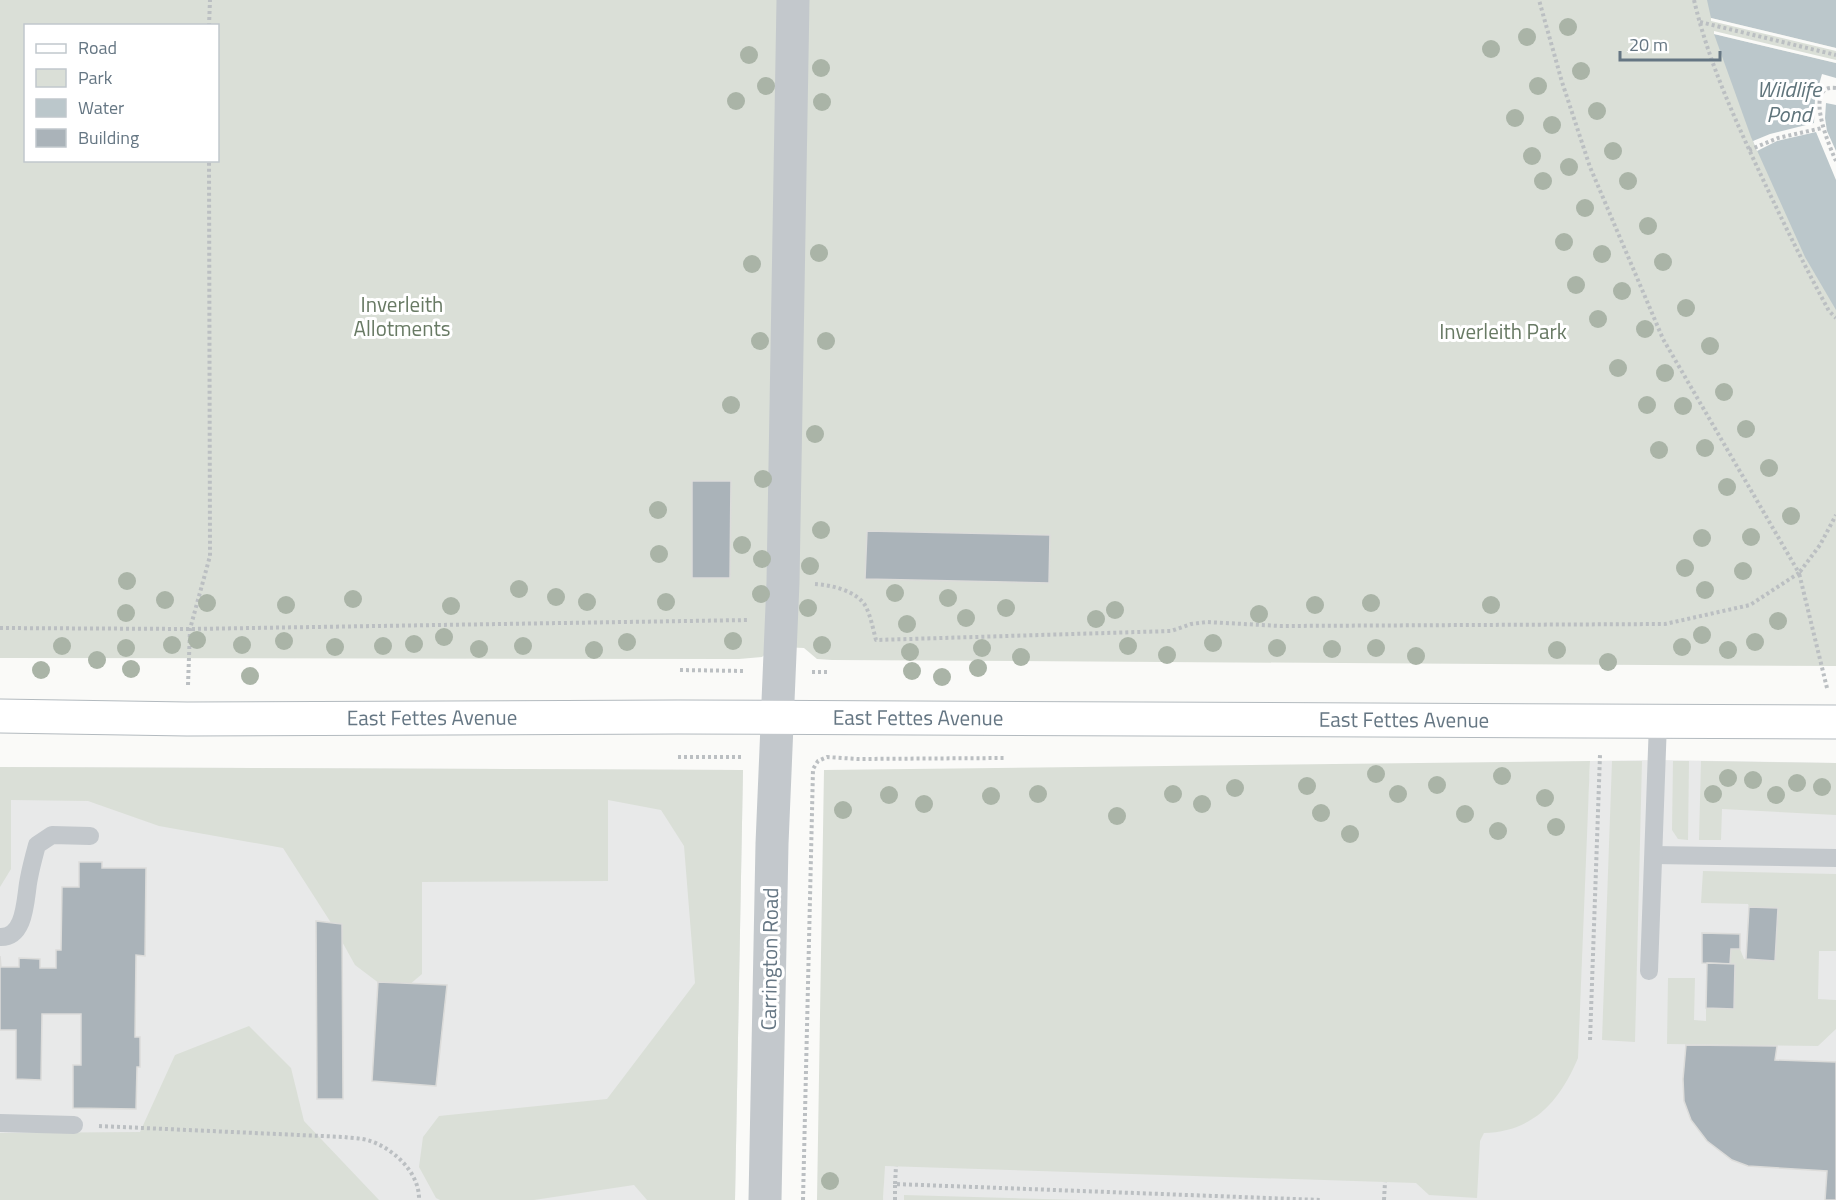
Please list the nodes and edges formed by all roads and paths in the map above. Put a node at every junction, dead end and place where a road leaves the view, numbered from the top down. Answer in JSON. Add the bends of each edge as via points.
{"nodes":[{"id":1,"x":210,"y":0,"type":"edge"},
{"id":2,"x":793,"y":0,"type":"edge"},
{"id":3,"x":1539,"y":0,"type":"edge"},
{"id":4,"x":1694,"y":0,"type":"edge"},
{"id":5,"x":1699,"y":22,"type":"junction"},
{"id":6,"x":209,"y":24,"type":"edge"},
{"id":7,"x":1836,"y":55,"type":"edge"},
{"id":8,"x":1836,"y":88,"type":"edge"},
{"id":9,"x":1821,"y":128,"type":"junction"},
{"id":10,"x":1749,"y":150,"type":"junction"},
{"id":11,"x":1836,"y":161,"type":"edge"},
{"id":12,"x":209,"y":162,"type":"edge"},
{"id":13,"x":1836,"y":318,"type":"edge"},
{"id":14,"x":1836,"y":514,"type":"edge"},
{"id":15,"x":1799,"y":573,"type":"junction"},
{"id":16,"x":811,"y":584,"type":"dead end"},
{"id":17,"x":782,"y":620,"type":"junction"},
{"id":18,"x":0,"y":628,"type":"edge"},
{"id":19,"x":190,"y":628,"type":"junction"},
{"id":20,"x":1833,"y":710,"type":"edge"},
{"id":21,"x":0,"y":716,"type":"edge"},
{"id":22,"x":777,"y":717,"type":"junction"},
{"id":23,"x":187,"y":719,"type":"junction"},
{"id":24,"x":1602,"y":721,"type":"junction"},
{"id":25,"x":1658,"y":722,"type":"junction"},
{"id":26,"x":678,"y":757,"type":"dead end"},
{"id":27,"x":1005,"y":759,"type":"dead end"},
{"id":28,"x":748,"y":763,"type":"dead end"},
{"id":29,"x":90,"y":836,"type":"dead end"},
{"id":30,"x":1654,"y":855,"type":"junction"},
{"id":31,"x":1836,"y":858,"type":"edge"},
{"id":32,"x":0,"y":937,"type":"edge"},
{"id":33,"x":1649,"y":972,"type":"dead end"},
{"id":34,"x":1590,"y":1040,"type":"dead end"},
{"id":35,"x":0,"y":1123,"type":"edge"},
{"id":36,"x":74,"y":1125,"type":"joint"},
{"id":37,"x":896,"y":1166,"type":"dead end"},
{"id":38,"x":1385,"y":1182,"type":"dead end"},
{"id":39,"x":895,"y":1184,"type":"junction"},
{"id":40,"x":419,"y":1200,"type":"edge"},
{"id":41,"x":765,"y":1200,"type":"edge"},
{"id":42,"x":803,"y":1200,"type":"edge"},
{"id":43,"x":895,"y":1200,"type":"edge"},
{"id":44,"x":1321,"y":1200,"type":"edge"},
{"id":45,"x":1384,"y":1200,"type":"edge"}],
"edges":[{"from":1,"to":6,"type":"path"},
{"from":2,"to":17,"type":"street","name":"Carrington Road"},
{"from":3,"to":15,"type":"path","via":[[1590,166],[1663,339]]},
{"from":4,"to":5,"type":"path"},
{"from":5,"to":7,"type":"path"},
{"from":5,"to":10,"type":"path","via":[[1720,86]]},
{"from":8,"to":9,"type":"path","via":[[1827,88],[1822,96]]},
{"from":9,"to":10,"type":"path","via":[[1778,138]]},
{"from":9,"to":11,"type":"path"},
{"from":10,"to":13,"type":"path","via":[[1796,249]]},
{"from":12,"to":19,"type":"path","via":[[210,556]]},
{"from":14,"to":15,"type":"path"},
{"from":15,"to":16,"type":"path","via":[[1750,605],[1665,624],[1280,626],[1207,622],[1171,631],[876,640],[865,605],[832,585]]},
{"from":15,"to":20,"type":"path"},
{"from":17,"to":19,"type":"path"},
{"from":17,"to":22,"type":"street","name":"Carrington Road"},
{"from":18,"to":19,"type":"path"},
{"from":19,"to":23,"type":"path"},
{"from":20,"to":25,"type":"street","name":"East Fettes Avenue"},
{"from":21,"to":23,"type":"street","name":"East Fettes Avenue"},
{"from":22,"to":23,"type":"street","name":"East Fettes Avenue"},
{"from":22,"to":24,"type":"street","name":"East Fettes Avenue"},
{"from":22,"to":41,"type":"street","name":"Carrington Road"},
{"from":24,"to":25,"type":"street","name":"East Fettes Avenue"},
{"from":24,"to":34,"type":"path"},
{"from":25,"to":30,"type":"lane"},
{"from":26,"to":28,"type":"path","via":[[742,757]]},
{"from":27,"to":42,"type":"path","via":[[827,757],[813,769]]},
{"from":29,"to":32,"type":"lane","via":[[52,836],[37,845],[25,910],[16,930]]},
{"from":30,"to":31,"type":"lane"},
{"from":30,"to":33,"type":"lane"},
{"from":35,"to":36,"type":"lane"},
{"from":36,"to":40,"type":"path","via":[[368,1141],[392,1152],[411,1172]]},
{"from":37,"to":39,"type":"path"},
{"from":38,"to":45,"type":"path"},
{"from":39,"to":43,"type":"path"},
{"from":39,"to":44,"type":"path"}]}
